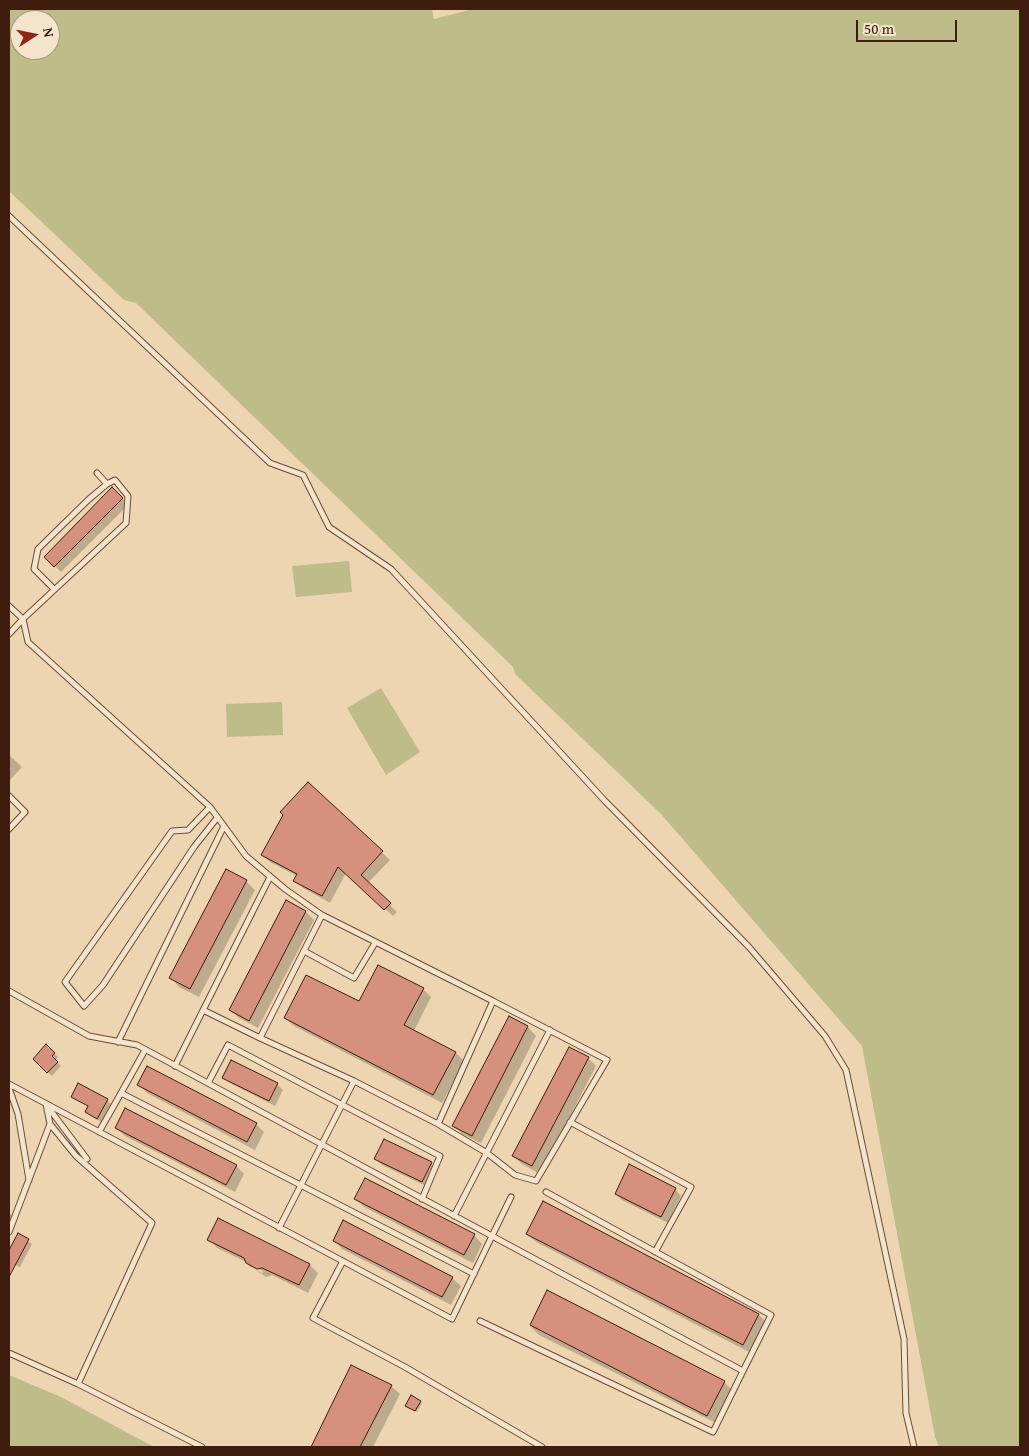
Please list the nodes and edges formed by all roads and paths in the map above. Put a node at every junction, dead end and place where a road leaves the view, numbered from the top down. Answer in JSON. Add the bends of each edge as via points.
{"nodes":[{"id":1,"x":9,"y":216,"type":"edge"},
{"id":2,"x":98,"y":473,"type":"dead end"},
{"id":3,"x":107,"y":484,"type":"junction"},
{"id":4,"x":54,"y":589,"type":"junction"},
{"id":5,"x":9,"y":606,"type":"edge"},
{"id":6,"x":23,"y":619,"type":"junction"},
{"id":7,"x":9,"y":634,"type":"edge"},
{"id":8,"x":9,"y":796,"type":"edge"},
{"id":9,"x":210,"y":807,"type":"junction"},
{"id":10,"x":218,"y":818,"type":"junction"},
{"id":11,"x":224,"y":826,"type":"junction"},
{"id":12,"x":9,"y":828,"type":"edge"},
{"id":13,"x":270,"y":877,"type":"junction"},
{"id":14,"x":322,"y":915,"type":"junction"},
{"id":15,"x":375,"y":943,"type":"junction"},
{"id":16,"x":304,"y":951,"type":"junction"},
{"id":17,"x":9,"y":991,"type":"edge"},
{"id":18,"x":493,"y":1000,"type":"junction"},
{"id":19,"x":203,"y":1010,"type":"junction"},
{"id":20,"x":550,"y":1030,"type":"junction"},
{"id":21,"x":260,"y":1038,"type":"junction"},
{"id":22,"x":118,"y":1042,"type":"junction"},
{"id":23,"x":145,"y":1050,"type":"junction"},
{"id":24,"x":175,"y":1066,"type":"junction"},
{"id":25,"x":354,"y":1081,"type":"junction"},
{"id":26,"x":208,"y":1084,"type":"junction"},
{"id":27,"x":9,"y":1086,"type":"edge"},
{"id":28,"x":122,"y":1093,"type":"junction"},
{"id":29,"x":46,"y":1104,"type":"junction"},
{"id":30,"x":342,"y":1105,"type":"junction"},
{"id":31,"x":570,"y":1122,"type":"junction"},
{"id":32,"x":50,"y":1124,"type":"junction"},
{"id":33,"x":438,"y":1124,"type":"junction"},
{"id":34,"x":99,"y":1132,"type":"junction"},
{"id":35,"x":322,"y":1145,"type":"junction"},
{"id":36,"x":487,"y":1152,"type":"junction"},
{"id":37,"x":86,"y":1158,"type":"dead end"},
{"id":38,"x":29,"y":1181,"type":"junction"},
{"id":39,"x":301,"y":1184,"type":"junction"},
{"id":40,"x":546,"y":1192,"type":"dead end"},
{"id":41,"x":511,"y":1197,"type":"dead end"},
{"id":42,"x":422,"y":1199,"type":"junction"},
{"id":43,"x":454,"y":1216,"type":"junction"},
{"id":44,"x":279,"y":1228,"type":"junction"},
{"id":45,"x":9,"y":1232,"type":"edge"},
{"id":46,"x":492,"y":1236,"type":"junction"},
{"id":47,"x":655,"y":1252,"type":"junction"},
{"id":48,"x":343,"y":1261,"type":"junction"},
{"id":49,"x":474,"y":1274,"type":"junction"},
{"id":50,"x":480,"y":1321,"type":"dead end"},
{"id":51,"x":9,"y":1353,"type":"edge"},
{"id":52,"x":744,"y":1371,"type":"junction"},
{"id":53,"x":78,"y":1384,"type":"junction"},
{"id":54,"x":202,"y":1447,"type":"edge"},
{"id":55,"x":542,"y":1447,"type":"edge"},
{"id":56,"x":914,"y":1447,"type":"edge"}],
"edges":[{"from":1,"to":56,"type":"lane","via":[[270,463],[303,475],[329,527],[390,569],[605,801],[749,947],[825,1036],[846,1070],[904,1339],[906,1413]]},
{"from":2,"to":3,"type":"lane"},
{"from":3,"to":4,"type":"lane","via":[[38,549],[34,569]]},
{"from":3,"to":4,"type":"lane","via":[[115,480],[128,496],[126,523]]},
{"from":4,"to":6,"type":"lane"},
{"from":5,"to":6,"type":"lane"},
{"from":6,"to":7,"type":"lane"},
{"from":6,"to":9,"type":"lane","via":[[28,642]]},
{"from":8,"to":12,"type":"lane","via":[[25,812]]},
{"from":9,"to":10,"type":"lane"},
{"from":9,"to":10,"type":"lane","via":[[188,830],[172,831],[64,982],[84,1006],[103,985],[194,847]]},
{"from":10,"to":11,"type":"lane"},
{"from":11,"to":13,"type":"lane","via":[[246,856]]},
{"from":11,"to":22,"type":"lane"},
{"from":13,"to":14,"type":"lane"},
{"from":13,"to":19,"type":"lane"},
{"from":14,"to":15,"type":"lane"},
{"from":14,"to":16,"type":"lane"},
{"from":15,"to":16,"type":"lane","via":[[354,978]]},
{"from":15,"to":18,"type":"lane"},
{"from":16,"to":21,"type":"lane"},
{"from":17,"to":22,"type":"lane","via":[[89,1036]]},
{"from":18,"to":20,"type":"lane"},
{"from":18,"to":33,"type":"lane"},
{"from":19,"to":21,"type":"lane"},
{"from":19,"to":24,"type":"lane"},
{"from":20,"to":31,"type":"lane","via":[[607,1060]]},
{"from":20,"to":36,"type":"lane"},
{"from":21,"to":25,"type":"lane"},
{"from":22,"to":23,"type":"lane"},
{"from":23,"to":24,"type":"lane"},
{"from":23,"to":28,"type":"lane"},
{"from":24,"to":26,"type":"lane"},
{"from":25,"to":30,"type":"lane"},
{"from":25,"to":33,"type":"lane"},
{"from":26,"to":30,"type":"lane","via":[[228,1045]]},
{"from":26,"to":35,"type":"lane"},
{"from":27,"to":29,"type":"lane"},
{"from":27,"to":38,"type":"lane","via":[[18,1114]]},
{"from":28,"to":34,"type":"lane"},
{"from":28,"to":39,"type":"lane"},
{"from":29,"to":32,"type":"lane"},
{"from":29,"to":34,"type":"lane"},
{"from":29,"to":37,"type":"lane"},
{"from":30,"to":35,"type":"lane"},
{"from":30,"to":42,"type":"lane","via":[[440,1156]]},
{"from":31,"to":36,"type":"lane","via":[[536,1181],[515,1175]]},
{"from":31,"to":47,"type":"lane","via":[[691,1188]]},
{"from":32,"to":38,"type":"lane"},
{"from":32,"to":53,"type":"lane","via":[[76,1156],[152,1223]]},
{"from":33,"to":36,"type":"lane"},
{"from":34,"to":44,"type":"lane"},
{"from":35,"to":39,"type":"lane"},
{"from":35,"to":42,"type":"lane"},
{"from":36,"to":43,"type":"lane"},
{"from":38,"to":45,"type":"lane"},
{"from":39,"to":44,"type":"lane"},
{"from":39,"to":49,"type":"lane"},
{"from":40,"to":47,"type":"lane"},
{"from":41,"to":46,"type":"lane"},
{"from":42,"to":43,"type":"lane"},
{"from":43,"to":46,"type":"lane"},
{"from":44,"to":48,"type":"lane"},
{"from":46,"to":49,"type":"lane"},
{"from":46,"to":52,"type":"lane"},
{"from":47,"to":52,"type":"lane","via":[[771,1315]]},
{"from":48,"to":49,"type":"lane","via":[[452,1319]]},
{"from":48,"to":55,"type":"lane","via":[[313,1318]]},
{"from":50,"to":52,"type":"lane","via":[[713,1432]]},
{"from":51,"to":53,"type":"lane"},
{"from":53,"to":54,"type":"lane"}]}
